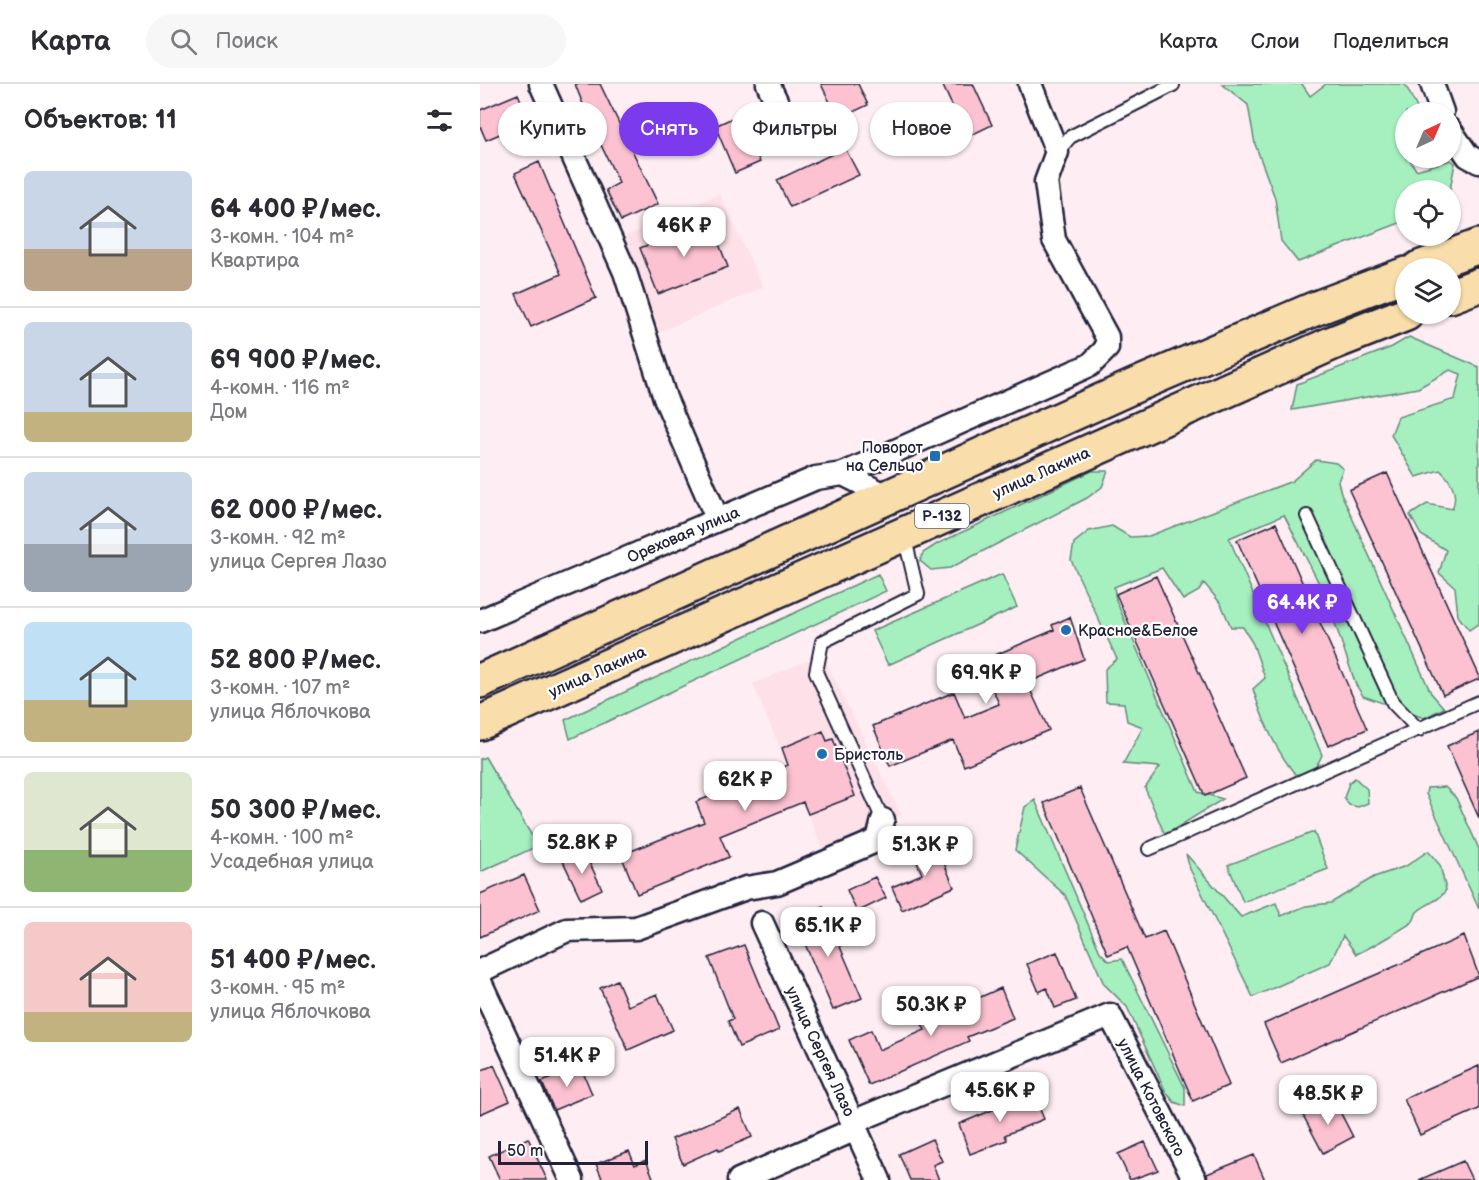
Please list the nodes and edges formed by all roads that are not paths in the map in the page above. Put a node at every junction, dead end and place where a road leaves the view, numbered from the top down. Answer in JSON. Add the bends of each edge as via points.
{"nodes":[{"id":1,"x":541,"y":84,"type":"edge"},
{"id":2,"x":768,"y":84,"type":"edge"},
{"id":3,"x":1030,"y":84,"type":"edge"},
{"id":4,"x":1432,"y":84,"type":"edge"},
{"id":5,"x":1173,"y":85,"type":"edge"},
{"id":6,"x":777,"y":102,"type":"edge"},
{"id":7,"x":1439,"y":102,"type":"edge"},
{"id":8,"x":1461,"y":146,"type":"edge"},
{"id":9,"x":1057,"y":152,"type":"junction"},
{"id":10,"x":1479,"y":162,"type":"edge"},
{"id":11,"x":1479,"y":246,"type":"edge"},
{"id":12,"x":1446,"y":258,"type":"edge"},
{"id":13,"x":1395,"y":278,"type":"edge"},
{"id":14,"x":1479,"y":285,"type":"edge"},
{"id":15,"x":1461,"y":292,"type":"edge"},
{"id":16,"x":1395,"y":318,"type":"edge"},
{"id":17,"x":843,"y":474,"type":"junction"},
{"id":18,"x":888,"y":496,"type":"junction"},
{"id":19,"x":1306,"y":516,"type":"dead end"},
{"id":20,"x":717,"y":518,"type":"junction"},
{"id":21,"x":903,"y":534,"type":"junction"},
{"id":22,"x":480,"y":621,"type":"edge"},
{"id":23,"x":480,"y":681,"type":"edge"},
{"id":24,"x":1479,"y":702,"type":"edge"},
{"id":25,"x":480,"y":723,"type":"edge"},
{"id":26,"x":1419,"y":730,"type":"junction"},
{"id":27,"x":884,"y":820,"type":"joint"},
{"id":28,"x":1149,"y":849,"type":"dead end"},
{"id":29,"x":762,"y":923,"type":"dead end"},
{"id":30,"x":480,"y":971,"type":"edge"},
{"id":31,"x":480,"y":982,"type":"edge"},
{"id":32,"x":855,"y":1126,"type":"junction"},
{"id":33,"x":572,"y":1180,"type":"edge"},
{"id":34,"x":739,"y":1180,"type":"edge"},
{"id":35,"x":879,"y":1180,"type":"edge"},
{"id":36,"x":1195,"y":1180,"type":"edge"}],
"edges":[{"from":1,"to":20,"type":"street","via":[[625,272],[665,398]]},
{"from":2,"to":6,"type":"street"},
{"from":3,"to":9,"type":"street"},
{"from":4,"to":7,"type":"street"},
{"from":5,"to":9,"type":"lane","via":[[1071,137]]},
{"from":8,"to":10,"type":"street"},
{"from":9,"to":17,"type":"street","name":"Ореховая улица","via":[[1046,182],[1054,240],[1107,337],[1107,348],[1090,365]]},
{"from":11,"to":12,"type":"highway"},
{"from":13,"to":18,"type":"highway","number":"Р-132","via":[[1303,313]]},
{"from":14,"to":15,"type":"highway"},
{"from":16,"to":21,"type":"highway","name":"улица Лакина","number":"Р-132"},
{"from":17,"to":18,"type":"street"},
{"from":17,"to":20,"type":"street","name":"Ореховая улица","via":[[816,478]]},
{"from":18,"to":23,"type":"highway","number":"Р-132"},
{"from":19,"to":26,"type":"lane","via":[[1393,703]]},
{"from":20,"to":22,"type":"street","name":"Ореховая улица"},
{"from":21,"to":25,"type":"highway","name":"улица Лакина","number":"Р-132"},
{"from":21,"to":27,"type":"lane","via":[[918,594],[822,642],[816,672]]},
{"from":24,"to":26,"type":"lane"},
{"from":26,"to":28,"type":"lane"},
{"from":27,"to":30,"type":"street","via":[[878,840],[777,883],[746,888],[636,928],[567,930]]},
{"from":29,"to":32,"type":"street","name":"улица Сергея Лазо"},
{"from":31,"to":33,"type":"street"},
{"from":32,"to":34,"type":"street"},
{"from":32,"to":35,"type":"street","name":"улица Сергея Лазо"},
{"from":32,"to":36,"type":"street","name":"улица Котовского","via":[[1110,1015]]}]}
